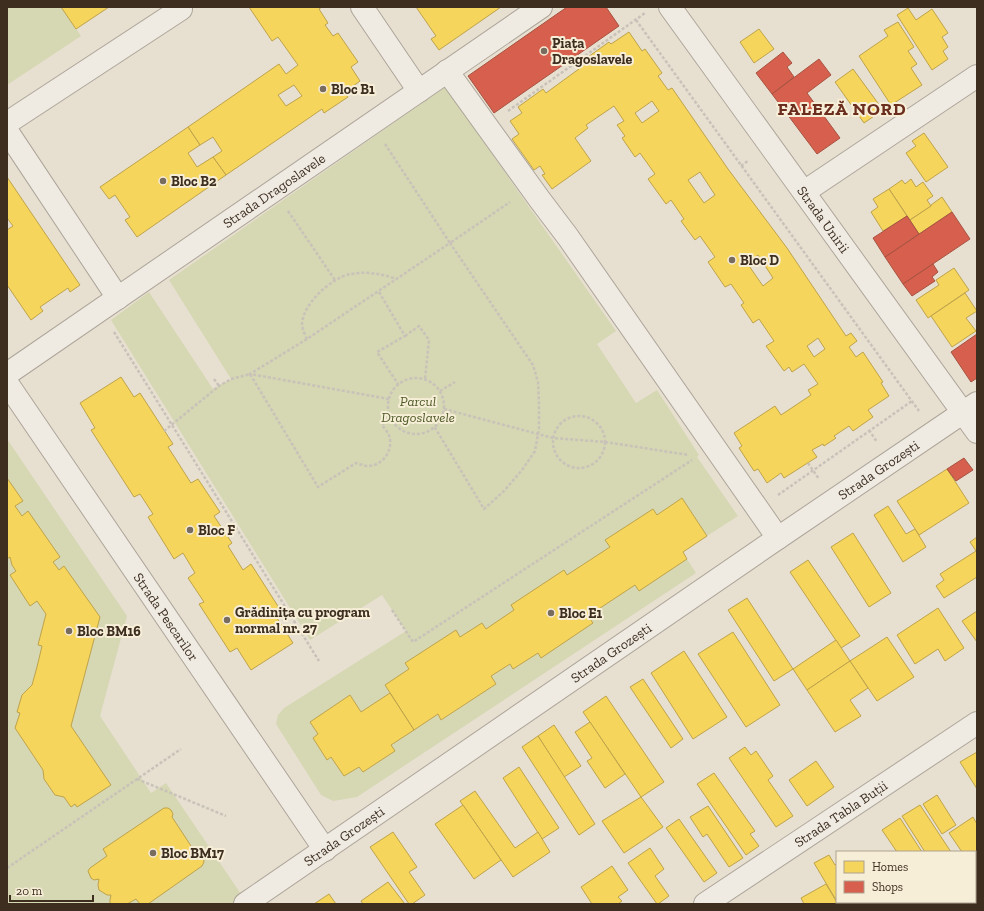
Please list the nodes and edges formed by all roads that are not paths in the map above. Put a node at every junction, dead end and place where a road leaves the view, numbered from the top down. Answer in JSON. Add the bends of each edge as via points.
{"nodes":[{"id":1,"x":362,"y":7,"type":"edge"},
{"id":2,"x":541,"y":7,"type":"edge"},
{"id":3,"x":660,"y":8,"type":"edge"},
{"id":4,"x":174,"y":9,"type":"edge"},
{"id":5,"x":447,"y":71,"type":"junction"},
{"id":6,"x":977,"y":76,"type":"edge"},
{"id":7,"x":418,"y":91,"type":"junction"},
{"id":8,"x":7,"y":123,"type":"edge"},
{"id":9,"x":7,"y":131,"type":"edge"},
{"id":10,"x":804,"y":192,"type":"junction"},
{"id":11,"x":109,"y":304,"type":"junction"},
{"id":12,"x":7,"y":374,"type":"edge"},
{"id":13,"x":7,"y":383,"type":"edge"},
{"id":14,"x":970,"y":408,"type":"edge"},
{"id":15,"x":977,"y":432,"type":"edge"},
{"id":16,"x":778,"y":538,"type":"junction"},
{"id":17,"x":977,"y":723,"type":"edge"},
{"id":18,"x":325,"y":850,"type":"junction"},
{"id":19,"x":245,"y":904,"type":"edge"},
{"id":20,"x":705,"y":904,"type":"edge"}],
"edges":[{"from":1,"to":7,"type":"street"},
{"from":2,"to":5,"type":"street","name":"Strada Dragoslavele"},
{"from":3,"to":10,"type":"street","name":"Strada Unirii"},
{"from":4,"to":8,"type":"street"},
{"from":5,"to":7,"type":"street","name":"Strada Dragoslavele"},
{"from":5,"to":16,"type":"street","via":[[568,237]]},
{"from":6,"to":10,"type":"street"},
{"from":7,"to":11,"type":"street","name":"Strada Dragoslavele"},
{"from":9,"to":11,"type":"street"},
{"from":10,"to":14,"type":"street","name":"Strada Unirii"},
{"from":11,"to":12,"type":"street","name":"Strada Dragoslavele"},
{"from":13,"to":18,"type":"street","name":"Strada Pescarilor"},
{"from":14,"to":15,"type":"street","name":"Strada Unirii"},
{"from":14,"to":16,"type":"street","name":"Strada Grozești"},
{"from":16,"to":18,"type":"street","name":"Strada Grozești"},
{"from":17,"to":20,"type":"street","name":"Strada Tabla Buții"},
{"from":18,"to":19,"type":"street","name":"Strada Grozești"}]}
